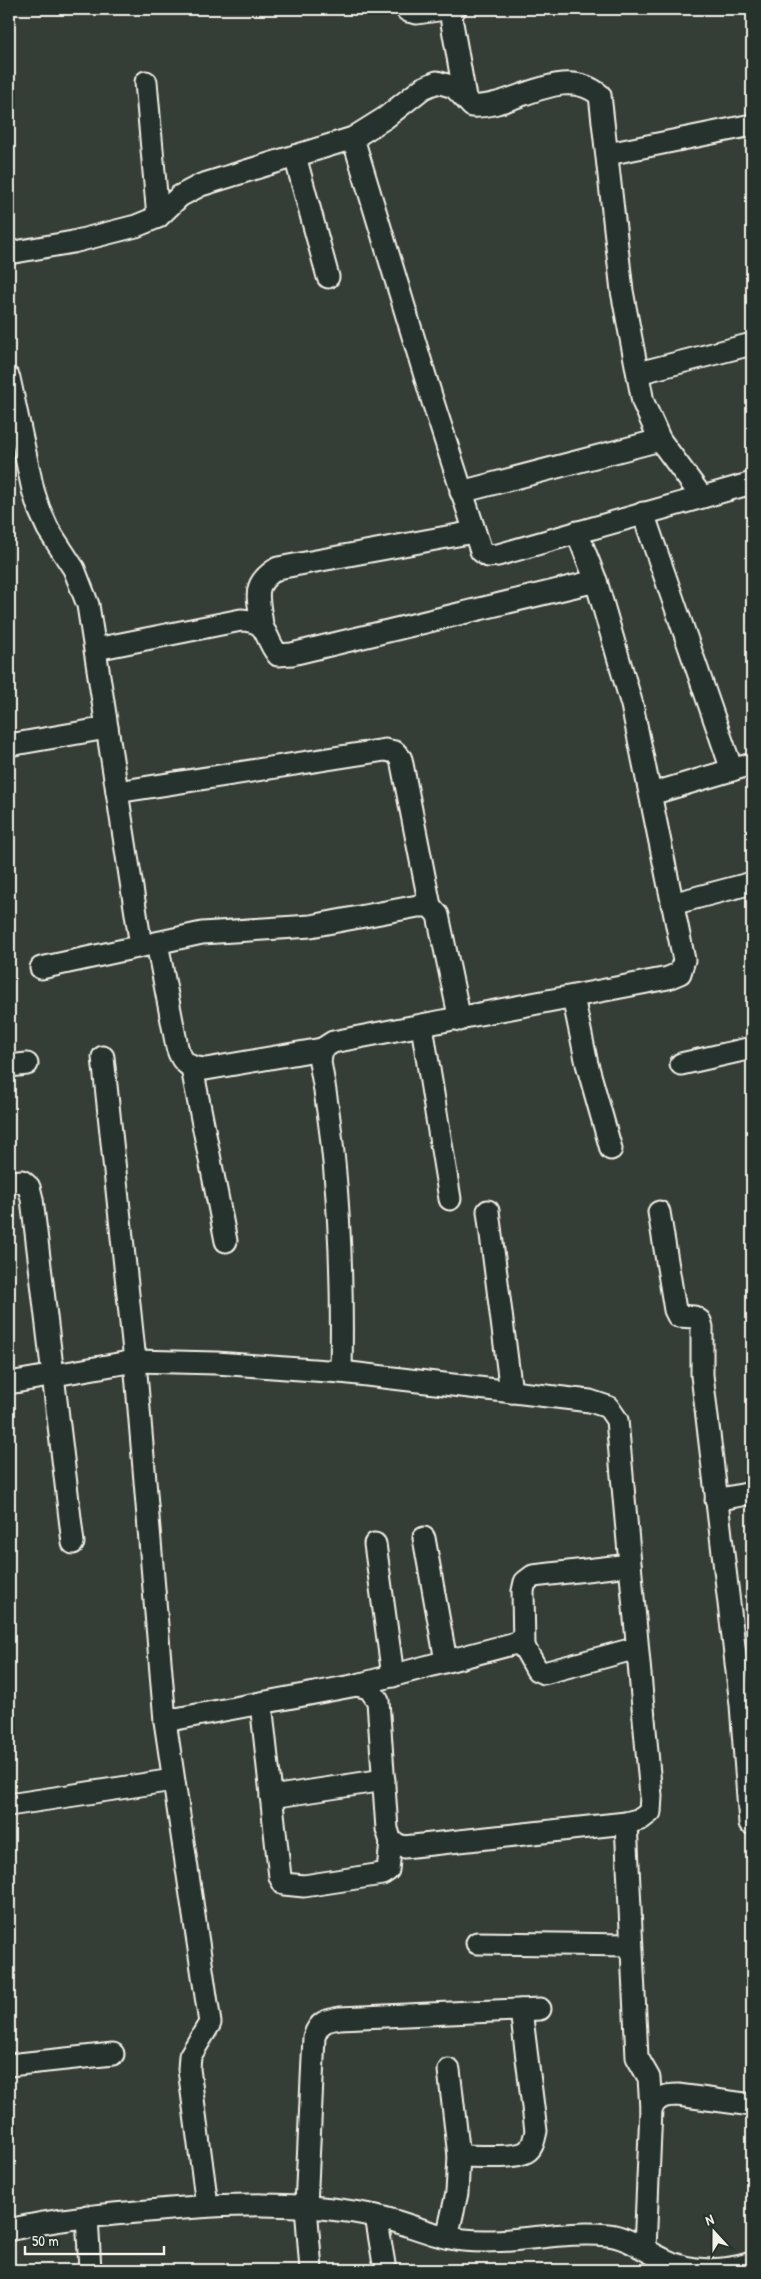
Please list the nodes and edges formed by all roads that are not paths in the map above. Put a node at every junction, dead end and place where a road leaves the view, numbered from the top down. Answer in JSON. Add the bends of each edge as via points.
{"nodes":[{"id":1,"x":406,"y":9,"type":"edge"},
{"id":2,"x":445,"y":9,"type":"edge"},
{"id":3,"x":455,"y":9,"type":"edge"},
{"id":4,"x":146,"y":82,"type":"dead end"},
{"id":5,"x":465,"y":97,"type":"junction"},
{"id":6,"x":752,"y":125,"type":"edge"},
{"id":7,"x":353,"y":138,"type":"junction"},
{"id":8,"x":608,"y":154,"type":"junction"},
{"id":9,"x":295,"y":156,"type":"junction"},
{"id":10,"x":158,"y":217,"type":"junction"},
{"id":11,"x":9,"y":253,"type":"edge"},
{"id":12,"x":328,"y":277,"type":"dead end"},
{"id":13,"x":752,"y":344,"type":"edge"},
{"id":14,"x":638,"y":374,"type":"junction"},
{"id":15,"x":9,"y":378,"type":"edge"},
{"id":16,"x":660,"y":440,"type":"junction"},
{"id":17,"x":752,"y":483,"type":"edge"},
{"id":18,"x":462,"y":492,"type":"junction"},
{"id":19,"x":702,"y":496,"type":"junction"},
{"id":20,"x":643,"y":512,"type":"junction"},
{"id":21,"x":474,"y":532,"type":"junction"},
{"id":22,"x":578,"y":532,"type":"junction"},
{"id":23,"x":596,"y":581,"type":"junction"},
{"id":24,"x":262,"y":625,"type":"junction"},
{"id":25,"x":96,"y":649,"type":"junction"},
{"id":26,"x":107,"y":728,"type":"junction"},
{"id":27,"x":9,"y":745,"type":"edge"},
{"id":28,"x":752,"y":764,"type":"edge"},
{"id":29,"x":732,"y":770,"type":"junction"},
{"id":30,"x":117,"y":792,"type":"junction"},
{"id":31,"x":650,"y":794,"type":"junction"},
{"id":32,"x":752,"y":883,"type":"edge"},
{"id":33,"x":672,"y":904,"type":"junction"},
{"id":34,"x":430,"y":906,"type":"junction"},
{"id":35,"x":149,"y":945,"type":"junction"},
{"id":36,"x":41,"y":968,"type":"dead end"},
{"id":37,"x":573,"y":997,"type":"junction"},
{"id":38,"x":460,"y":1020,"type":"junction"},
{"id":39,"x":422,"y":1026,"type":"junction"},
{"id":40,"x":752,"y":1048,"type":"edge"},
{"id":41,"x":322,"y":1049,"type":"junction"},
{"id":42,"x":104,"y":1057,"type":"dead end"},
{"id":43,"x":681,"y":1064,"type":"dead end"},
{"id":44,"x":192,"y":1068,"type":"junction"},
{"id":45,"x":611,"y":1149,"type":"dead end"},
{"id":46,"x":9,"y":1182,"type":"edge"},
{"id":47,"x":450,"y":1199,"type":"dead end"},
{"id":48,"x":488,"y":1211,"type":"dead end"},
{"id":49,"x":659,"y":1212,"type":"dead end"},
{"id":50,"x":226,"y":1241,"type":"dead end"},
{"id":51,"x":136,"y":1361,"type":"junction"},
{"id":52,"x":341,"y":1372,"type":"junction"},
{"id":53,"x":55,"y":1375,"type":"junction"},
{"id":54,"x":9,"y":1383,"type":"edge"},
{"id":55,"x":511,"y":1392,"type":"junction"},
{"id":56,"x":752,"y":1493,"type":"edge"},
{"id":57,"x":716,"y":1500,"type":"junction"},
{"id":58,"x":424,"y":1538,"type":"dead end"},
{"id":59,"x":73,"y":1543,"type":"dead end"},
{"id":60,"x":375,"y":1544,"type":"dead end"},
{"id":61,"x":630,"y":1565,"type":"junction"},
{"id":62,"x":524,"y":1647,"type":"junction"},
{"id":63,"x":637,"y":1648,"type":"junction"},
{"id":64,"x":446,"y":1662,"type":"junction"},
{"id":65,"x":394,"y":1676,"type":"junction"},
{"id":66,"x":357,"y":1685,"type":"junction"},
{"id":67,"x":261,"y":1703,"type":"junction"},
{"id":68,"x":747,"y":1705,"type":"edge"},
{"id":69,"x":165,"y":1721,"type":"junction"},
{"id":70,"x":173,"y":1780,"type":"junction"},
{"id":71,"x":384,"y":1780,"type":"junction"},
{"id":72,"x":271,"y":1797,"type":"junction"},
{"id":73,"x":9,"y":1805,"type":"edge"},
{"id":74,"x":626,"y":1823,"type":"junction"},
{"id":75,"x":750,"y":1823,"type":"dead end"},
{"id":76,"x":391,"y":1842,"type":"junction"},
{"id":77,"x":477,"y":1943,"type":"dead end"},
{"id":78,"x":631,"y":1944,"type":"junction"},
{"id":79,"x":113,"y":2054,"type":"dead end"},
{"id":80,"x":9,"y":2065,"type":"edge"},
{"id":81,"x":449,"y":2070,"type":"dead end"},
{"id":82,"x":752,"y":2105,"type":"edge"},
{"id":83,"x":651,"y":2109,"type":"junction"},
{"id":84,"x":460,"y":2156,"type":"junction"},
{"id":85,"x":206,"y":2205,"type":"junction"},
{"id":86,"x":306,"y":2206,"type":"junction"},
{"id":87,"x":87,"y":2216,"type":"junction"},
{"id":88,"x":376,"y":2216,"type":"junction"},
{"id":89,"x":9,"y":2230,"type":"edge"},
{"id":90,"x":447,"y":2237,"type":"junction"},
{"id":91,"x":645,"y":2249,"type":"junction"},
{"id":92,"x":752,"y":2264,"type":"edge"},
{"id":93,"x":90,"y":2270,"type":"edge"},
{"id":94,"x":311,"y":2270,"type":"edge"},
{"id":95,"x":385,"y":2270,"type":"edge"}],
"edges":[{"from":1,"to":2,"type":"street","via":[[417,13]]},
{"from":3,"to":5,"type":"street","via":[[451,13],[452,23]]},
{"from":4,"to":10,"type":"street"},
{"from":5,"to":7,"type":"street","via":[[454,87],[437,82],[423,88],[386,118]]},
{"from":5,"to":8,"type":"street","via":[[472,106],[485,107],[555,86],[577,83],[591,87],[600,95]]},
{"from":6,"to":8,"type":"street"},
{"from":7,"to":9,"type":"street"},
{"from":7,"to":18,"type":"street"},
{"from":8,"to":14,"type":"street","via":[[622,291]]},
{"from":9,"to":10,"type":"street","via":[[201,185],[180,196]]},
{"from":9,"to":12,"type":"street"},
{"from":10,"to":11,"type":"street","via":[[81,240]]},
{"from":13,"to":14,"type":"street"},
{"from":14,"to":16,"type":"street","via":[[643,402]]},
{"from":15,"to":25,"type":"street","via":[[33,490],[48,529],[81,584]]},
{"from":16,"to":18,"type":"street"},
{"from":16,"to":19,"type":"street"},
{"from":17,"to":19,"type":"street"},
{"from":18,"to":21,"type":"street"},
{"from":19,"to":20,"type":"street"},
{"from":20,"to":22,"type":"street"},
{"from":20,"to":29,"type":"street"},
{"from":21,"to":22,"type":"street","via":[[481,551],[488,556]]},
{"from":21,"to":24,"type":"street","via":[[278,568],[264,576],[258,588]]},
{"from":22,"to":23,"type":"street"},
{"from":23,"to":24,"type":"street","via":[[292,654],[278,655]]},
{"from":23,"to":31,"type":"street","via":[[632,706]]},
{"from":24,"to":25,"type":"street","via":[[241,620]]},
{"from":25,"to":26,"type":"street"},
{"from":26,"to":27,"type":"street"},
{"from":26,"to":30,"type":"street"},
{"from":28,"to":29,"type":"street"},
{"from":29,"to":31,"type":"street"},
{"from":30,"to":34,"type":"street","via":[[385,750],[395,752],[402,759]]},
{"from":30,"to":35,"type":"street"},
{"from":31,"to":33,"type":"street"},
{"from":32,"to":33,"type":"street"},
{"from":33,"to":37,"type":"street","via":[[684,960],[680,973]]},
{"from":34,"to":35,"type":"street","via":[[341,922],[202,934]]},
{"from":34,"to":38,"type":"street","via":[[438,915]]},
{"from":35,"to":36,"type":"street"},
{"from":35,"to":44,"type":"street","via":[[181,1060]]},
{"from":37,"to":38,"type":"street"},
{"from":37,"to":45,"type":"street","via":[[587,1064]]},
{"from":38,"to":39,"type":"street"},
{"from":39,"to":41,"type":"street","via":[[333,1042]]},
{"from":39,"to":47,"type":"street"},
{"from":40,"to":43,"type":"street"},
{"from":41,"to":44,"type":"street","via":[[206,1069]]},
{"from":41,"to":52,"type":"street","via":[[320,1062],[341,1262]]},
{"from":42,"to":51,"type":"street"},
{"from":44,"to":50,"type":"street"},
{"from":46,"to":53,"type":"street","via":[[22,1182],[29,1187],[32,1199]]},
{"from":48,"to":55,"type":"street"},
{"from":49,"to":57,"type":"street","via":[[675,1310],[678,1316],[694,1317],[702,1327],[702,1375]]},
{"from":51,"to":52,"type":"street","via":[[226,1363]]},
{"from":51,"to":53,"type":"street"},
{"from":51,"to":69,"type":"street"},
{"from":52,"to":55,"type":"street"},
{"from":53,"to":54,"type":"street"},
{"from":53,"to":59,"type":"street"},
{"from":55,"to":61,"type":"street","via":[[590,1401],[608,1407],[617,1420]]},
{"from":56,"to":57,"type":"street"},
{"from":57,"to":68,"type":"street"},
{"from":58,"to":64,"type":"street"},
{"from":60,"to":65,"type":"street"},
{"from":61,"to":62,"type":"street","via":[[532,1576],[525,1582],[523,1590]]},
{"from":61,"to":63,"type":"street"},
{"from":62,"to":63,"type":"street","via":[[537,1670],[544,1673]]},
{"from":62,"to":64,"type":"street","via":[[516,1643]]},
{"from":63,"to":74,"type":"street","via":[[650,1812],[641,1819]]},
{"from":64,"to":65,"type":"street"},
{"from":65,"to":66,"type":"street"},
{"from":66,"to":67,"type":"street"},
{"from":66,"to":71,"type":"street","via":[[370,1688],[378,1701]]},
{"from":67,"to":69,"type":"street"},
{"from":67,"to":72,"type":"street"},
{"from":68,"to":75,"type":"street"},
{"from":69,"to":70,"type":"street"},
{"from":70,"to":73,"type":"street"},
{"from":70,"to":85,"type":"street","via":[[210,2023],[195,2046],[190,2063]]},
{"from":71,"to":72,"type":"street"},
{"from":71,"to":76,"type":"street","via":[[386,1829]]},
{"from":72,"to":76,"type":"street","via":[[280,1877],[284,1884],[304,1886],[382,1874],[388,1870]]},
{"from":74,"to":76,"type":"street","via":[[404,1847]]},
{"from":74,"to":78,"type":"street"},
{"from":77,"to":78,"type":"street"},
{"from":78,"to":83,"type":"street","via":[[636,2056],[649,2078]]},
{"from":79,"to":80,"type":"street"},
{"from":81,"to":84,"type":"street"},
{"from":82,"to":83,"type":"street","via":[[666,2095],[655,2101]]},
{"from":83,"to":91,"type":"street"},
{"from":84,"to":86,"type":"street","via":[[518,2155],[527,2152],[533,2144],[536,2131],[530,2009],[327,2020],[318,2026],[314,2037]]},
{"from":84,"to":90,"type":"street"},
{"from":85,"to":86,"type":"street"},
{"from":85,"to":87,"type":"street"},
{"from":86,"to":88,"type":"street"},
{"from":86,"to":94,"type":"street"},
{"from":87,"to":89,"type":"street"},
{"from":87,"to":93,"type":"street"},
{"from":88,"to":90,"type":"street"},
{"from":88,"to":95,"type":"street"},
{"from":90,"to":91,"type":"street","via":[[497,2242],[610,2235]]},
{"from":91,"to":92,"type":"street","via":[[688,2268],[719,2270]]}]}
